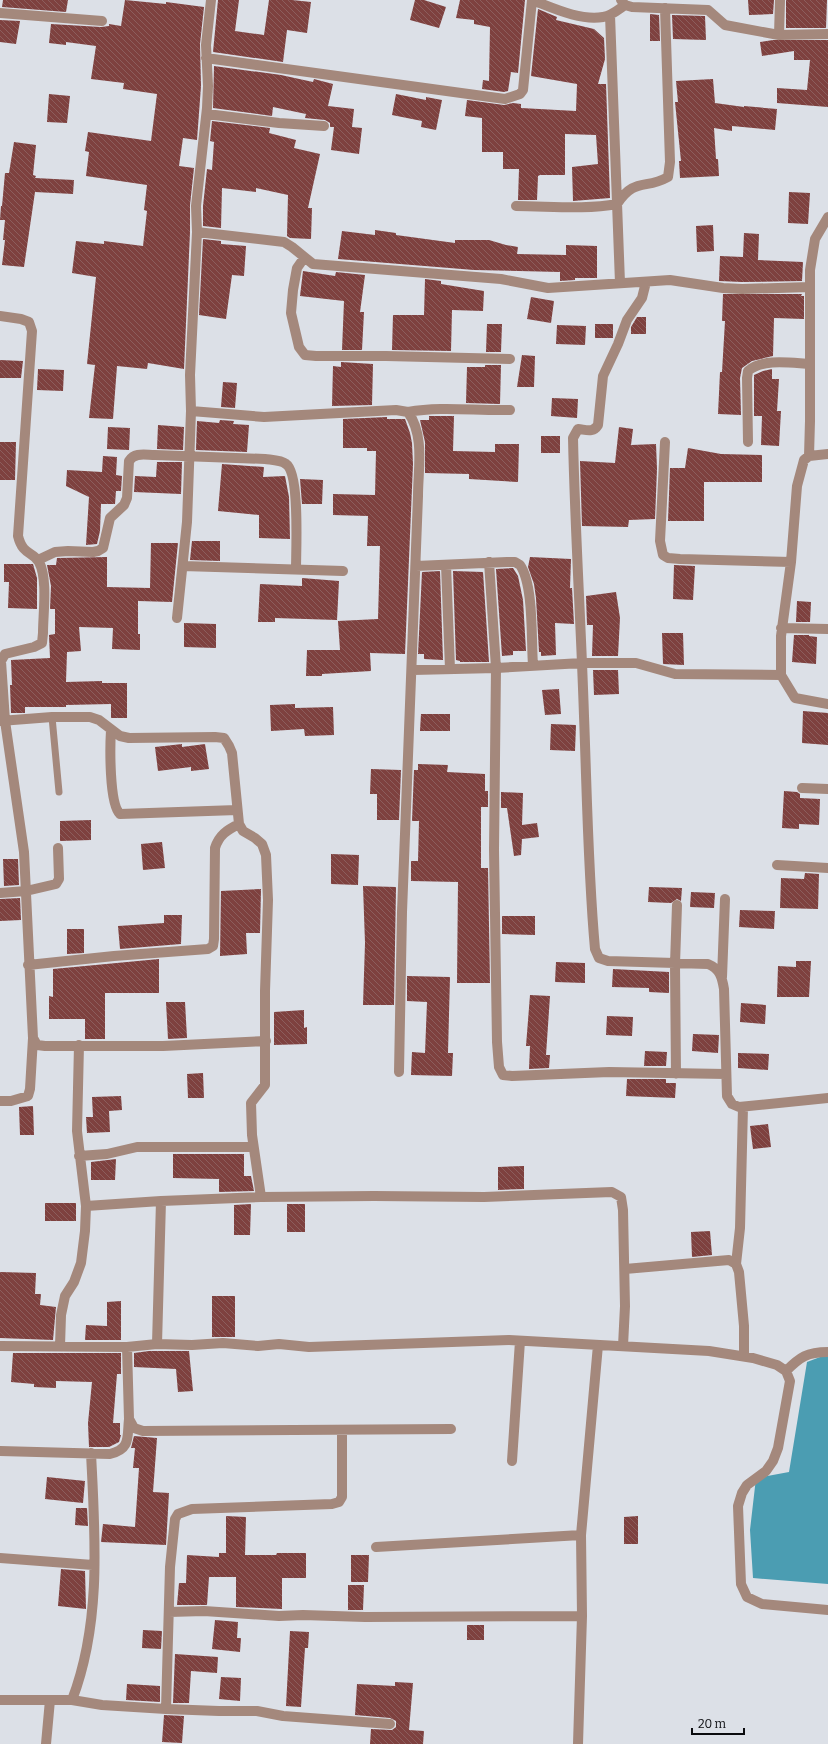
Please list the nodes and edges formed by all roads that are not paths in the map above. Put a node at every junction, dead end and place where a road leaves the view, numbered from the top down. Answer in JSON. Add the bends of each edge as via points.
{"nodes":[{"id":1,"x":211,"y":0,"type":"edge"},
{"id":2,"x":532,"y":0,"type":"edge"},
{"id":3,"x":780,"y":0,"type":"edge"},
{"id":4,"x":623,"y":3,"type":"edge"},
{"id":5,"x":665,"y":8,"type":"junction"},
{"id":6,"x":0,"y":13,"type":"edge"},
{"id":7,"x":610,"y":15,"type":"junction"},
{"id":8,"x":102,"y":21,"type":"dead end"},
{"id":9,"x":828,"y":34,"type":"edge"},
{"id":10,"x":779,"y":35,"type":"junction"},
{"id":11,"x":206,"y":58,"type":"junction"},
{"id":12,"x":207,"y":114,"type":"junction"},
{"id":13,"x":324,"y":126,"type":"dead end"},
{"id":14,"x":617,"y":204,"type":"junction"},
{"id":15,"x":516,"y":206,"type":"dead end"},
{"id":16,"x":828,"y":217,"type":"edge"},
{"id":17,"x":197,"y":232,"type":"junction"},
{"id":18,"x":304,"y":258,"type":"junction"},
{"id":19,"x":646,"y":282,"type":"junction"},
{"id":20,"x":620,"y":283,"type":"junction"},
{"id":21,"x":810,"y":287,"type":"junction"},
{"id":22,"x":0,"y":316,"type":"edge"},
{"id":23,"x":510,"y":359,"type":"dead end"},
{"id":24,"x":810,"y":364,"type":"junction"},
{"id":25,"x":510,"y":410,"type":"dead end"},
{"id":26,"x":191,"y":411,"type":"junction"},
{"id":27,"x":408,"y":412,"type":"junction"},
{"id":28,"x":665,"y":442,"type":"dead end"},
{"id":29,"x":748,"y":442,"type":"dead end"},
{"id":30,"x":828,"y":454,"type":"edge"},
{"id":31,"x":189,"y":456,"type":"junction"},
{"id":32,"x":809,"y":456,"type":"junction"},
{"id":33,"x":38,"y":560,"type":"junction"},
{"id":34,"x":489,"y":562,"type":"junction"},
{"id":35,"x":791,"y":562,"type":"junction"},
{"id":36,"x":446,"y":564,"type":"junction"},
{"id":37,"x":183,"y":566,"type":"junction"},
{"id":38,"x":416,"y":566,"type":"junction"},
{"id":39,"x":296,"y":569,"type":"junction"},
{"id":40,"x":343,"y":571,"type":"dead end"},
{"id":41,"x":177,"y":618,"type":"dead end"},
{"id":42,"x":781,"y":628,"type":"junction"},
{"id":43,"x":828,"y":629,"type":"edge"},
{"id":44,"x":582,"y":663,"type":"junction"},
{"id":45,"x":533,"y":665,"type":"junction"},
{"id":46,"x":496,"y":668,"type":"junction"},
{"id":47,"x":450,"y":669,"type":"junction"},
{"id":48,"x":412,"y":670,"type":"junction"},
{"id":49,"x":781,"y":675,"type":"junction"},
{"id":50,"x":828,"y":704,"type":"edge"},
{"id":51,"x":52,"y":717,"type":"junction"},
{"id":52,"x":3,"y":721,"type":"edge"},
{"id":53,"x":111,"y":730,"type":"junction"},
{"id":54,"x":802,"y":788,"type":"dead end"},
{"id":55,"x":828,"y":789,"type":"edge"},
{"id":56,"x":59,"y":792,"type":"dead end"},
{"id":57,"x":237,"y":810,"type":"junction"},
{"id":58,"x":239,"y":824,"type":"junction"},
{"id":59,"x":58,"y":848,"type":"dead end"},
{"id":60,"x":777,"y":865,"type":"dead end"},
{"id":61,"x":828,"y":868,"type":"edge"},
{"id":62,"x":26,"y":891,"type":"junction"},
{"id":63,"x":0,"y":893,"type":"edge"},
{"id":64,"x":725,"y":899,"type":"dead end"},
{"id":65,"x":677,"y":905,"type":"dead end"},
{"id":66,"x":675,"y":964,"type":"junction"},
{"id":67,"x":28,"y":965,"type":"junction"},
{"id":68,"x":722,"y":977,"type":"junction"},
{"id":69,"x":33,"y":1038,"type":"junction"},
{"id":70,"x":266,"y":1041,"type":"junction"},
{"id":71,"x":79,"y":1045,"type":"junction"},
{"id":72,"x":399,"y":1072,"type":"dead end"},
{"id":73,"x":676,"y":1074,"type":"junction"},
{"id":74,"x":726,"y":1074,"type":"junction"},
{"id":75,"x":828,"y":1098,"type":"edge"},
{"id":76,"x":0,"y":1101,"type":"edge"},
{"id":77,"x":743,"y":1107,"type":"junction"},
{"id":78,"x":253,"y":1147,"type":"junction"},
{"id":79,"x":79,"y":1156,"type":"junction"},
{"id":80,"x":261,"y":1197,"type":"junction"},
{"id":81,"x":161,"y":1201,"type":"junction"},
{"id":82,"x":86,"y":1206,"type":"junction"},
{"id":83,"x":736,"y":1264,"type":"junction"},
{"id":84,"x":625,"y":1269,"type":"junction"},
{"id":85,"x":520,"y":1341,"type":"junction"},
{"id":86,"x":157,"y":1344,"type":"junction"},
{"id":87,"x":598,"y":1345,"type":"junction"},
{"id":88,"x":0,"y":1346,"type":"edge"},
{"id":89,"x":60,"y":1346,"type":"junction"},
{"id":90,"x":623,"y":1346,"type":"junction"},
{"id":91,"x":127,"y":1347,"type":"junction"},
{"id":92,"x":828,"y":1352,"type":"edge"},
{"id":93,"x":744,"y":1356,"type":"junction"},
{"id":94,"x":786,"y":1371,"type":"junction"},
{"id":95,"x":129,"y":1419,"type":"junction"},
{"id":96,"x":451,"y":1429,"type":"dead end"},
{"id":97,"x":342,"y":1430,"type":"junction"},
{"id":98,"x":0,"y":1451,"type":"edge"},
{"id":99,"x":91,"y":1453,"type":"junction"},
{"id":100,"x":512,"y":1461,"type":"dead end"},
{"id":101,"x":581,"y":1535,"type":"junction"},
{"id":102,"x":376,"y":1547,"type":"dead end"},
{"id":103,"x":0,"y":1558,"type":"edge"},
{"id":104,"x":94,"y":1565,"type":"junction"},
{"id":105,"x":828,"y":1610,"type":"edge"},
{"id":106,"x":169,"y":1612,"type":"junction"},
{"id":107,"x":582,"y":1616,"type":"junction"},
{"id":108,"x":0,"y":1700,"type":"edge"},
{"id":109,"x":50,"y":1700,"type":"junction"},
{"id":110,"x":72,"y":1700,"type":"junction"},
{"id":111,"x":166,"y":1709,"type":"junction"},
{"id":112,"x":390,"y":1724,"type":"dead end"},
{"id":113,"x":46,"y":1744,"type":"edge"},
{"id":114,"x":578,"y":1744,"type":"edge"}],
"edges":[{"from":1,"to":11,"type":"street"},
{"from":2,"to":7,"type":"street","via":[[572,15],[603,18]]},
{"from":2,"to":11,"type":"street","via":[[523,90],[520,94],[505,99]]},
{"from":3,"to":10,"type":"street"},
{"from":4,"to":5,"type":"street"},
{"from":4,"to":7,"type":"street"},
{"from":5,"to":10,"type":"street","via":[[708,10],[725,25]]},
{"from":5,"to":14,"type":"street","via":[[670,170],[664,179],[629,189]]},
{"from":6,"to":8,"type":"street"},
{"from":7,"to":14,"type":"street"},
{"from":9,"to":10,"type":"street"},
{"from":11,"to":12,"type":"street"},
{"from":12,"to":13,"type":"street"},
{"from":12,"to":17,"type":"street","via":[[196,206]]},
{"from":14,"to":15,"type":"street"},
{"from":14,"to":20,"type":"street"},
{"from":16,"to":21,"type":"street","via":[[815,240]]},
{"from":17,"to":18,"type":"street","via":[[284,242]]},
{"from":17,"to":26,"type":"street","via":[[190,375]]},
{"from":18,"to":20,"type":"street","via":[[313,264],[501,280],[548,288]]},
{"from":18,"to":23,"type":"street","via":[[297,268],[291,313],[299,347],[305,355]]},
{"from":19,"to":20,"type":"street"},
{"from":19,"to":21,"type":"street","via":[[670,280],[742,289]]},
{"from":19,"to":44,"type":"street","via":[[642,298],[627,320],[603,376],[598,425],[595,430],[590,431],[578,429],[574,438],[574,505]]},
{"from":21,"to":24,"type":"street"},
{"from":22,"to":33,"type":"street","via":[[29,322],[32,331],[18,536],[21,547]]},
{"from":24,"to":29,"type":"street","via":[[771,363],[758,365],[748,371]]},
{"from":24,"to":32,"type":"street"},
{"from":25,"to":27,"type":"street","via":[[438,409]]},
{"from":26,"to":27,"type":"street","via":[[264,417],[396,410]]},
{"from":26,"to":31,"type":"street"},
{"from":27,"to":38,"type":"street","via":[[419,435]]},
{"from":28,"to":35,"type":"street","via":[[660,541],[663,555],[680,559]]},
{"from":30,"to":32,"type":"street"},
{"from":31,"to":33,"type":"street","via":[[132,456],[128,465],[127,498],[124,505],[110,518],[103,548],[93,552],[55,552]]},
{"from":31,"to":37,"type":"street"},
{"from":31,"to":39,"type":"street","via":[[266,459],[282,462],[290,468],[296,499]]},
{"from":32,"to":35,"type":"street","via":[[804,460],[797,486]]},
{"from":33,"to":52,"type":"street","via":[[43,587],[42,643],[5,654],[1,662]]},
{"from":34,"to":36,"type":"street"},
{"from":34,"to":45,"type":"street","via":[[515,562],[523,569],[530,603]]},
{"from":34,"to":46,"type":"street"},
{"from":35,"to":42,"type":"street"},
{"from":36,"to":38,"type":"street"},
{"from":36,"to":47,"type":"street"},
{"from":37,"to":39,"type":"street"},
{"from":37,"to":41,"type":"street"},
{"from":38,"to":48,"type":"street"},
{"from":39,"to":40,"type":"street"},
{"from":42,"to":43,"type":"street"},
{"from":42,"to":49,"type":"street"},
{"from":44,"to":45,"type":"street"},
{"from":44,"to":49,"type":"street","via":[[636,663],[675,674]]},
{"from":44,"to":66,"type":"street","via":[[588,844],[595,949],[599,958],[608,961]]},
{"from":45,"to":46,"type":"street"},
{"from":46,"to":47,"type":"street"},
{"from":46,"to":73,"type":"street","via":[[494,850],[499,1067],[503,1075],[512,1076],[609,1072]]},
{"from":47,"to":48,"type":"street"},
{"from":48,"to":72,"type":"street","via":[[402,905]]},
{"from":49,"to":50,"type":"street","via":[[795,698]]},
{"from":51,"to":52,"type":"street"},
{"from":51,"to":53,"type":"street","via":[[90,717],[99,720]]},
{"from":51,"to":56,"type":"lane"},
{"from":52,"to":62,"type":"street","via":[[24,852]]},
{"from":53,"to":57,"type":"street","via":[[129,738],[224,738],[232,753]]},
{"from":53,"to":57,"type":"street","via":[[112,786],[116,810],[120,814]]},
{"from":54,"to":55,"type":"street"},
{"from":57,"to":58,"type":"street"},
{"from":58,"to":67,"type":"street","via":[[225,831],[215,848],[213,946],[208,949]]},
{"from":58,"to":70,"type":"street","via":[[243,831],[262,844],[266,855]]},
{"from":59,"to":62,"type":"street","via":[[59,879],[56,884]]},
{"from":60,"to":61,"type":"street"},
{"from":62,"to":63,"type":"street"},
{"from":62,"to":67,"type":"street"},
{"from":64,"to":68,"type":"street"},
{"from":65,"to":66,"type":"street"},
{"from":66,"to":68,"type":"street","via":[[708,964],[716,967]]},
{"from":66,"to":73,"type":"street"},
{"from":67,"to":69,"type":"street"},
{"from":68,"to":74,"type":"street"},
{"from":69,"to":71,"type":"street","via":[[37,1045]]},
{"from":69,"to":76,"type":"street","via":[[28,1096]]},
{"from":70,"to":71,"type":"street","via":[[163,1046]]},
{"from":70,"to":78,"type":"street","via":[[265,1085],[251,1103]]},
{"from":71,"to":79,"type":"street"},
{"from":73,"to":74,"type":"street"},
{"from":74,"to":77,"type":"street","via":[[727,1096],[732,1104]]},
{"from":75,"to":77,"type":"street"},
{"from":77,"to":83,"type":"street","via":[[740,1228]]},
{"from":78,"to":79,"type":"street","via":[[137,1147],[107,1154]]},
{"from":78,"to":80,"type":"street"},
{"from":79,"to":82,"type":"street"},
{"from":80,"to":81,"type":"street"},
{"from":80,"to":84,"type":"street","via":[[484,1197],[612,1192],[621,1197]]},
{"from":81,"to":82,"type":"street"},
{"from":81,"to":86,"type":"street"},
{"from":82,"to":89,"type":"street","via":[[81,1263],[65,1296],[61,1315]]},
{"from":83,"to":84,"type":"street","via":[[729,1260]]},
{"from":83,"to":93,"type":"street","via":[[744,1326]]},
{"from":84,"to":90,"type":"street"},
{"from":85,"to":86,"type":"street","via":[[309,1347],[279,1344]]},
{"from":85,"to":87,"type":"street"},
{"from":85,"to":100,"type":"street"},
{"from":86,"to":91,"type":"street"},
{"from":87,"to":90,"type":"street"},
{"from":87,"to":101,"type":"street"},
{"from":88,"to":89,"type":"street"},
{"from":89,"to":91,"type":"street"},
{"from":90,"to":93,"type":"street","via":[[709,1351]]},
{"from":91,"to":95,"type":"street"},
{"from":92,"to":94,"type":"street","via":[[817,1352],[799,1358]]},
{"from":93,"to":94,"type":"street","via":[[777,1365]]},
{"from":94,"to":105,"type":"street","via":[[790,1381],[778,1448],[766,1471],[747,1485],[738,1506],[741,1584],[747,1597],[762,1604]]},
{"from":95,"to":97,"type":"street","via":[[134,1428],[143,1431]]},
{"from":95,"to":99,"type":"street","via":[[124,1448],[110,1454]]},
{"from":96,"to":97,"type":"street"},
{"from":97,"to":106,"type":"street","via":[[342,1497],[339,1502],[192,1509],[178,1514],[175,1519],[170,1567]]},
{"from":98,"to":99,"type":"street"},
{"from":99,"to":104,"type":"street"},
{"from":101,"to":102,"type":"street"},
{"from":101,"to":107,"type":"street"},
{"from":103,"to":104,"type":"street"},
{"from":104,"to":110,"type":"street","via":[[91,1621],[79,1682]]},
{"from":106,"to":107,"type":"street","via":[[365,1617]]},
{"from":106,"to":111,"type":"street"},
{"from":107,"to":114,"type":"street"},
{"from":108,"to":109,"type":"street"},
{"from":109,"to":110,"type":"street"},
{"from":109,"to":113,"type":"street"},
{"from":110,"to":111,"type":"street","via":[[102,1705]]},
{"from":111,"to":112,"type":"street","via":[[257,1711],[283,1716]]}]}
